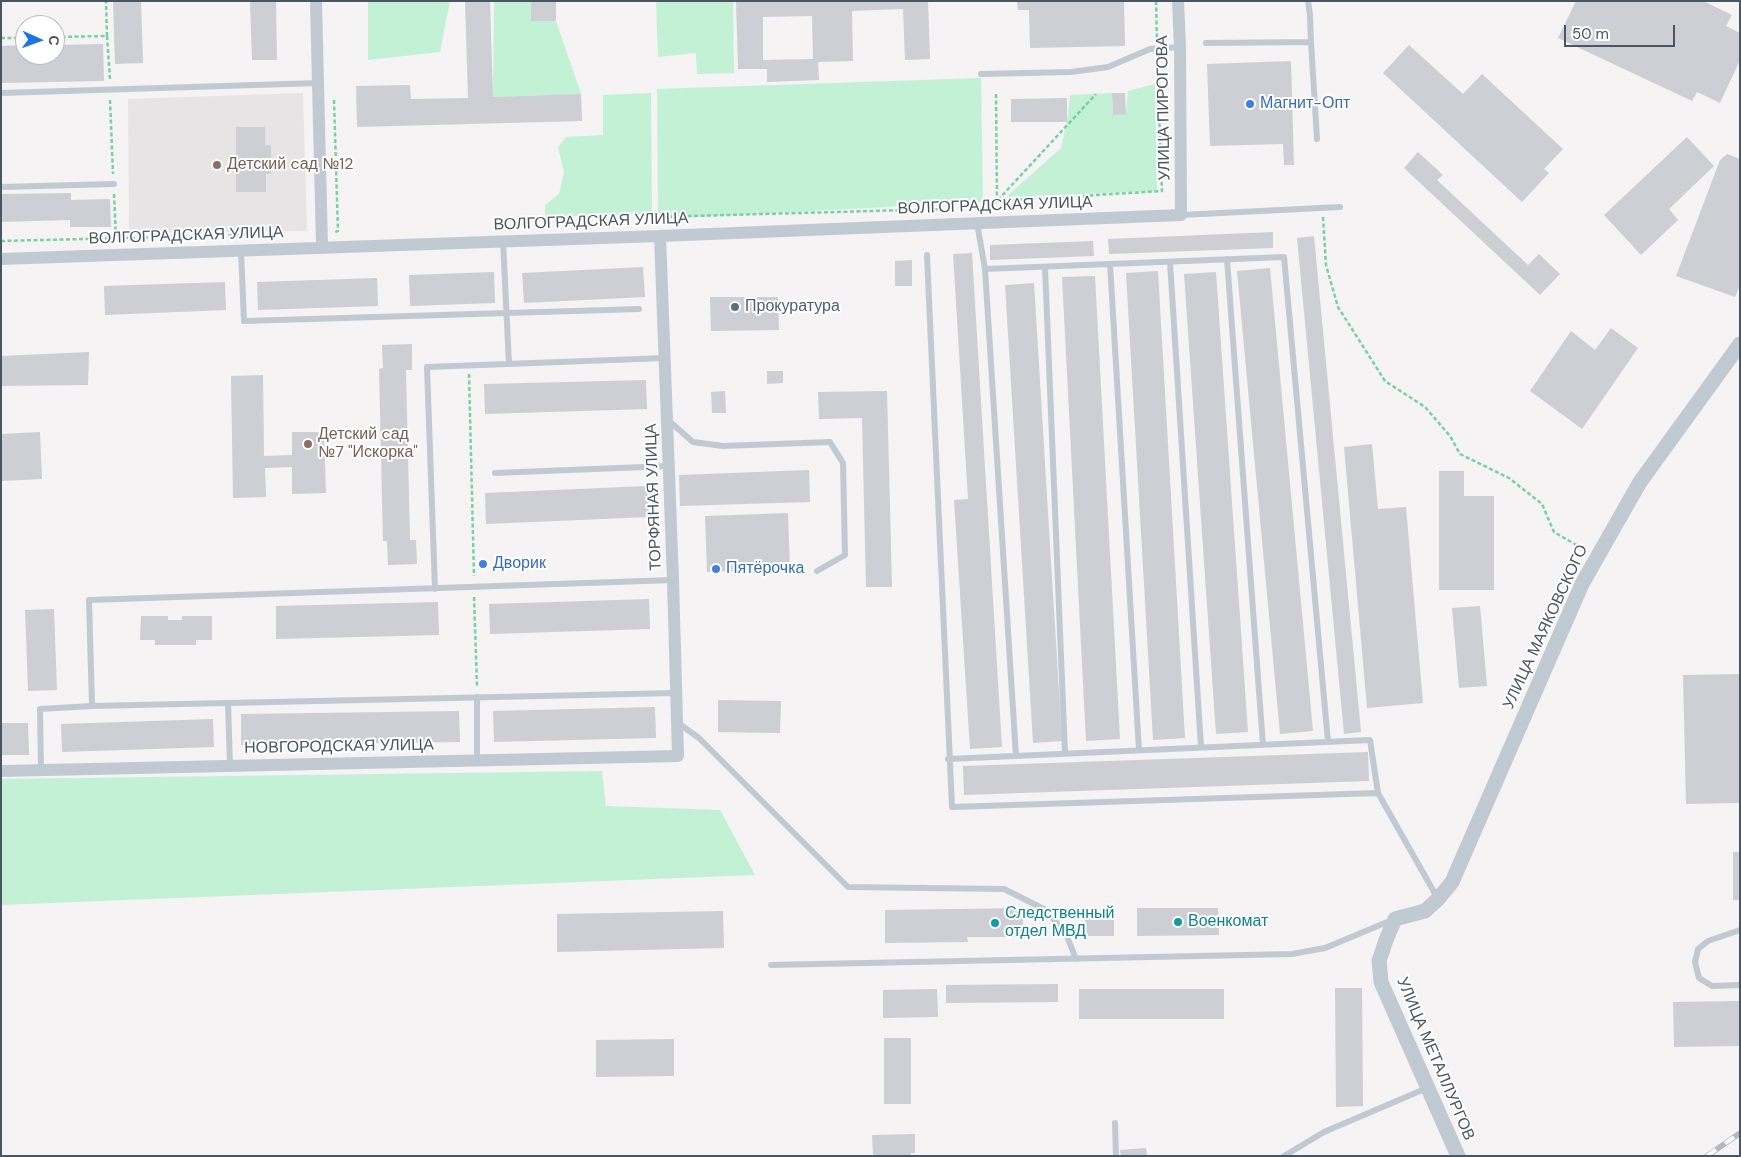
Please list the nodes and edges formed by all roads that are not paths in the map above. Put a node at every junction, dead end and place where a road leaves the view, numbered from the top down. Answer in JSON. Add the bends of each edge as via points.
{"nodes":[{"id":1,"x":316,"y":1,"type":"edge"},
{"id":2,"x":1178,"y":1,"type":"edge"},
{"id":3,"x":1308,"y":1,"type":"edge"},
{"id":4,"x":1311,"y":42,"type":"junction"},
{"id":5,"x":1206,"y":43,"type":"dead end"},
{"id":6,"x":1180,"y":46,"type":"junction"},
{"id":7,"x":981,"y":74,"type":"dead end"},
{"id":8,"x":318,"y":83,"type":"junction"},
{"id":9,"x":1,"y":94,"type":"edge"},
{"id":10,"x":1317,"y":139,"type":"dead end"},
{"id":11,"x":114,"y":184,"type":"road end"},
{"id":12,"x":1,"y":187,"type":"edge"},
{"id":13,"x":1340,"y":207,"type":"dead end"},
{"id":14,"x":1181,"y":215,"type":"junction"},
{"id":15,"x":977,"y":223,"type":"junction"},
{"id":16,"x":660,"y":236,"type":"junction"},
{"id":17,"x":503,"y":241,"type":"junction"},
{"id":18,"x":322,"y":247,"type":"junction"},
{"id":19,"x":241,"y":251,"type":"junction"},
{"id":20,"x":927,"y":254,"type":"dead end"},
{"id":21,"x":1,"y":258,"type":"edge"},
{"id":22,"x":1227,"y":259,"type":"junction"},
{"id":23,"x":1170,"y":262,"type":"junction"},
{"id":24,"x":1110,"y":264,"type":"junction"},
{"id":25,"x":1044,"y":267,"type":"junction"},
{"id":26,"x":984,"y":269,"type":"junction"},
{"id":27,"x":639,"y":309,"type":"dead end"},
{"id":28,"x":506,"y":313,"type":"junction"},
{"id":29,"x":1740,"y":344,"type":"edge"},
{"id":30,"x":664,"y":358,"type":"junction"},
{"id":31,"x":508,"y":364,"type":"junction"},
{"id":32,"x":667,"y":419,"type":"junction"},
{"id":33,"x":669,"y":466,"type":"junction"},
{"id":34,"x":494,"y":473,"type":"dead end"},
{"id":35,"x":817,"y":571,"type":"dead end"},
{"id":36,"x":674,"y":580,"type":"junction"},
{"id":37,"x":435,"y":588,"type":"junction"},
{"id":38,"x":676,"y":693,"type":"junction"},
{"id":39,"x":477,"y":697,"type":"junction"},
{"id":40,"x":228,"y":704,"type":"junction"},
{"id":41,"x":92,"y":706,"type":"junction"},
{"id":42,"x":677,"y":722,"type":"junction"},
{"id":43,"x":1328,"y":742,"type":"junction"},
{"id":44,"x":1264,"y":744,"type":"junction"},
{"id":45,"x":1201,"y":747,"type":"junction"},
{"id":46,"x":1139,"y":750,"type":"junction"},
{"id":47,"x":1065,"y":754,"type":"junction"},
{"id":48,"x":678,"y":756,"type":"joint"},
{"id":49,"x":1016,"y":756,"type":"junction"},
{"id":50,"x":948,"y":759,"type":"junction"},
{"id":51,"x":477,"y":761,"type":"junction"},
{"id":52,"x":230,"y":766,"type":"junction"},
{"id":53,"x":40,"y":770,"type":"junction"},
{"id":54,"x":1,"y":771,"type":"edge"},
{"id":55,"x":1378,"y":793,"type":"junction"},
{"id":56,"x":1438,"y":900,"type":"junction"},
{"id":57,"x":1395,"y":919,"type":"junction"},
{"id":58,"x":1740,"y":930,"type":"edge"},
{"id":59,"x":1076,"y":960,"type":"junction"},
{"id":60,"x":771,"y":965,"type":"dead end"},
{"id":61,"x":1740,"y":984,"type":"edge"},
{"id":62,"x":1428,"y":1087,"type":"junction"},
{"id":63,"x":1115,"y":1123,"type":"dead end"},
{"id":64,"x":1116,"y":1156,"type":"edge"},
{"id":65,"x":1284,"y":1156,"type":"edge"},
{"id":66,"x":1458,"y":1156,"type":"edge"}],
"edges":[{"from":1,"to":8,"type":"street"},
{"from":2,"to":6,"type":"street","name":"УЛИЦА ПИРОГОВА"},
{"from":3,"to":4,"type":"lane"},
{"from":4,"to":5,"type":"lane"},
{"from":4,"to":10,"type":"lane"},
{"from":6,"to":7,"type":"lane","via":[[1150,49],[1108,67],[1071,72]]},
{"from":6,"to":14,"type":"street","name":"УЛИЦА ПИРОГОВА"},
{"from":8,"to":9,"type":"lane"},
{"from":8,"to":18,"type":"street"},
{"from":11,"to":12,"type":"lane"},
{"from":13,"to":14,"type":"lane"},
{"from":14,"to":15,"type":"street","name":"ВОЛГОГРАДСКАЯ УЛИЦА"},
{"from":15,"to":16,"type":"street","name":"ВОЛГОГРАДСКАЯ УЛИЦА"},
{"from":15,"to":26,"type":"lane"},
{"from":16,"to":17,"type":"street","name":"ВОЛГОГРАДСКАЯ УЛИЦА"},
{"from":16,"to":30,"type":"street","name":"ТОРФЯНАЯ УЛИЦА"},
{"from":17,"to":18,"type":"street","name":"ВОЛГОГРАДСКАЯ УЛИЦА"},
{"from":17,"to":28,"type":"lane"},
{"from":18,"to":19,"type":"street","name":"ВОЛГОГРАДСКАЯ УЛИЦА"},
{"from":19,"to":21,"type":"street","name":"ВОЛГОГРАДСКАЯ УЛИЦА"},
{"from":19,"to":28,"type":"lane","via":[[244,321]]},
{"from":20,"to":50,"type":"lane"},
{"from":22,"to":23,"type":"lane"},
{"from":22,"to":43,"type":"lane","via":[[1284,257]]},
{"from":22,"to":44,"type":"lane"},
{"from":23,"to":24,"type":"lane"},
{"from":23,"to":45,"type":"lane"},
{"from":24,"to":25,"type":"lane"},
{"from":24,"to":46,"type":"lane"},
{"from":25,"to":26,"type":"lane"},
{"from":25,"to":47,"type":"lane"},
{"from":26,"to":49,"type":"lane"},
{"from":27,"to":28,"type":"lane"},
{"from":28,"to":31,"type":"lane"},
{"from":29,"to":56,"type":"street","name":"УЛИЦА МАЯКОВСКОГО","via":[[1640,482],[1582,584],[1452,882]]},
{"from":30,"to":31,"type":"lane"},
{"from":30,"to":32,"type":"street","name":"ТОРФЯНАЯ УЛИЦА"},
{"from":31,"to":37,"type":"lane","via":[[427,367]]},
{"from":32,"to":33,"type":"street","name":"ТОРФЯНАЯ УЛИЦА"},
{"from":32,"to":35,"type":"lane","via":[[693,442],[723,446],[830,442],[843,463],[845,555]]},
{"from":33,"to":34,"type":"lane"},
{"from":33,"to":36,"type":"street","name":"ТОРФЯНАЯ УЛИЦА"},
{"from":36,"to":37,"type":"lane"},
{"from":36,"to":38,"type":"street","name":"ТОРФЯНАЯ УЛИЦА"},
{"from":37,"to":41,"type":"lane","via":[[90,600]]},
{"from":38,"to":39,"type":"lane"},
{"from":38,"to":42,"type":"street","name":"ТОРФЯНАЯ УЛИЦА"},
{"from":39,"to":40,"type":"lane"},
{"from":39,"to":51,"type":"lane"},
{"from":40,"to":41,"type":"lane"},
{"from":40,"to":52,"type":"lane"},
{"from":41,"to":53,"type":"lane","via":[[40,709]]},
{"from":42,"to":48,"type":"street","name":"ТОРФЯНАЯ УЛИЦА"},
{"from":42,"to":59,"type":"lane","via":[[698,738],[848,888],[1004,889],[1046,910],[1066,934]]},
{"from":43,"to":44,"type":"lane"},
{"from":43,"to":55,"type":"lane","via":[[1370,740]]},
{"from":44,"to":45,"type":"lane"},
{"from":45,"to":46,"type":"lane"},
{"from":46,"to":47,"type":"lane"},
{"from":47,"to":49,"type":"lane"},
{"from":48,"to":51,"type":"street","name":"НОВГОРОДСКАЯ УЛИЦА"},
{"from":49,"to":50,"type":"lane"},
{"from":50,"to":55,"type":"lane","via":[[952,807]]},
{"from":51,"to":52,"type":"street","name":"НОВГОРОДСКАЯ УЛИЦА"},
{"from":52,"to":53,"type":"street","name":"НОВГОРОДСКАЯ УЛИЦА"},
{"from":53,"to":54,"type":"street","name":"НОВГОРОДСКАЯ УЛИЦА"},
{"from":55,"to":56,"type":"lane"},
{"from":56,"to":57,"type":"street","name":"УЛИЦА МАЯКОВСКОГО","via":[[1425,911]]},
{"from":57,"to":59,"type":"lane","via":[[1325,948],[1292,954]]},
{"from":57,"to":62,"type":"street","name":"УЛИЦА МЕТАЛЛУРГОВ","via":[[1379,961],[1381,982]]},
{"from":58,"to":61,"type":"lane","via":[[1708,941],[1698,949],[1695,962],[1699,978],[1712,986]]},
{"from":59,"to":60,"type":"lane"},
{"from":62,"to":65,"type":"lane","via":[[1324,1132]]},
{"from":62,"to":66,"type":"street","name":"УЛИЦА МЕТАЛЛУРГОВ"},
{"from":63,"to":64,"type":"lane"}]}
